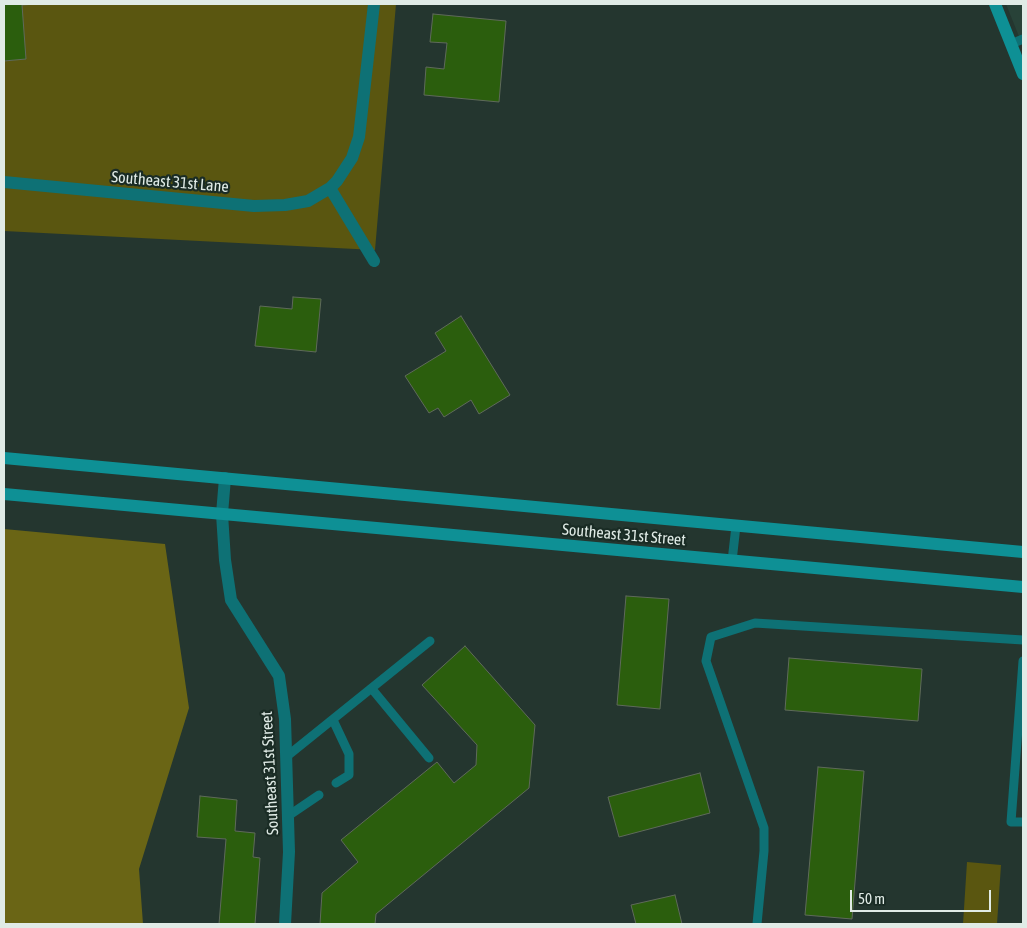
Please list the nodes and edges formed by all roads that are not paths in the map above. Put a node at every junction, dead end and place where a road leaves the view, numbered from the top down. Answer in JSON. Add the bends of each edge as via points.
{"nodes":[{"id":1,"x":374,"y":4,"type":"edge"},
{"id":2,"x":995,"y":4,"type":"edge"},
{"id":3,"x":1017,"y":42,"type":"edge"},
{"id":4,"x":1023,"y":74,"type":"edge"},
{"id":5,"x":4,"y":182,"type":"edge"},
{"id":6,"x":330,"y":188,"type":"junction"},
{"id":7,"x":374,"y":261,"type":"dead end"},
{"id":8,"x":4,"y":458,"type":"edge"},
{"id":9,"x":225,"y":478,"type":"junction"},
{"id":10,"x":4,"y":494,"type":"edge"},
{"id":11,"x":222,"y":514,"type":"junction"},
{"id":12,"x":736,"y":526,"type":"junction"},
{"id":13,"x":1023,"y":552,"type":"edge"},
{"id":14,"x":732,"y":561,"type":"junction"},
{"id":15,"x":1023,"y":587,"type":"edge"},
{"id":16,"x":1023,"y":640,"type":"edge"},
{"id":17,"x":430,"y":641,"type":"dead end"},
{"id":18,"x":1023,"y":661,"type":"edge"},
{"id":19,"x":372,"y":689,"type":"junction"},
{"id":20,"x":333,"y":720,"type":"junction"},
{"id":21,"x":286,"y":756,"type":"junction"},
{"id":22,"x":429,"y":758,"type":"dead end"},
{"id":23,"x":336,"y":783,"type":"dead end"},
{"id":24,"x":319,"y":795,"type":"dead end"},
{"id":25,"x":288,"y":816,"type":"junction"},
{"id":26,"x":1023,"y":822,"type":"edge"},
{"id":27,"x":285,"y":924,"type":"edge"},
{"id":28,"x":756,"y":924,"type":"edge"}],
"edges":[{"from":1,"to":6,"type":"street","via":[[359,137],[352,158]]},
{"from":2,"to":3,"type":"main road"},
{"from":3,"to":4,"type":"main road"},
{"from":5,"to":6,"type":"street","name":"Southeast 31st Lane","via":[[254,206],[308,202]]},
{"from":6,"to":7,"type":"street"},
{"from":8,"to":9,"type":"main road","name":"Southeast 31st Street"},
{"from":9,"to":11,"type":"street","name":"Southeast 31st Street"},
{"from":9,"to":12,"type":"main road","name":"Southeast 31st Street"},
{"from":10,"to":11,"type":"main road","name":"Southeast 31st Street"},
{"from":11,"to":14,"type":"main road","name":"Southeast 31st Street"},
{"from":11,"to":21,"type":"street","name":"Southeast 31st Street","via":[[231,600],[279,676]]},
{"from":12,"to":13,"type":"main road","name":"Southeast 31st Street"},
{"from":12,"to":14,"type":"lane"},
{"from":14,"to":15,"type":"main road","name":"Southeast 31st Street"},
{"from":16,"to":28,"type":"lane","via":[[755,623],[711,637],[706,661],[764,828]]},
{"from":17,"to":19,"type":"lane"},
{"from":18,"to":26,"type":"lane","via":[[1011,822]]},
{"from":19,"to":20,"type":"lane"},
{"from":19,"to":22,"type":"lane"},
{"from":20,"to":21,"type":"lane"},
{"from":20,"to":23,"type":"lane","via":[[349,754],[349,775]]},
{"from":21,"to":25,"type":"street","name":"Southeast 31st Street"},
{"from":24,"to":25,"type":"lane"},
{"from":25,"to":27,"type":"street","name":"Southeast 31st Street"}]}
